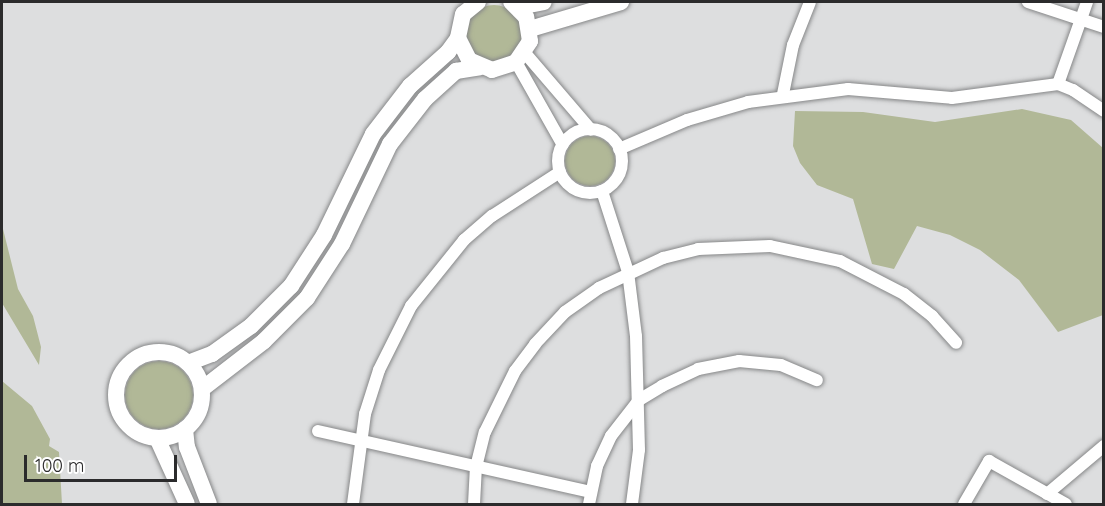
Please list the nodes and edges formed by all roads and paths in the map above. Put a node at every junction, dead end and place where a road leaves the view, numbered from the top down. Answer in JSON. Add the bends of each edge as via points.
{"nodes":[{"id":1,"x":478,"y":2,"type":"edge"},
{"id":2,"x":544,"y":2,"type":"edge"},
{"id":3,"x":621,"y":2,"type":"edge"},
{"id":4,"x":810,"y":2,"type":"edge"},
{"id":5,"x":1028,"y":2,"type":"edge"},
{"id":6,"x":1087,"y":2,"type":"edge"},
{"id":7,"x":515,"y":4,"type":"edge"},
{"id":8,"x":1080,"y":20,"type":"junction"},
{"id":9,"x":1104,"y":27,"type":"edge"},
{"id":10,"x":530,"y":29,"type":"junction"},
{"id":11,"x":458,"y":38,"type":"junction"},
{"id":12,"x":520,"y":58,"type":"junction"},
{"id":13,"x":480,"y":67,"type":"junction"},
{"id":14,"x":1058,"y":84,"type":"junction"},
{"id":15,"x":783,"y":94,"type":"junction"},
{"id":16,"x":1104,"y":111,"type":"edge"},
{"id":17,"x":591,"y":130,"type":"junction"},
{"id":18,"x":563,"y":145,"type":"junction"},
{"id":19,"x":619,"y":149,"type":"junction"},
{"id":20,"x":560,"y":172,"type":"junction"},
{"id":21,"x":602,"y":191,"type":"junction"},
{"id":22,"x":628,"y":272,"type":"junction"},
{"id":23,"x":956,"y":343,"type":"dead end"},
{"id":24,"x":188,"y":363,"type":"junction"},
{"id":25,"x":817,"y":380,"type":"dead end"},
{"id":26,"x":202,"y":389,"type":"junction"},
{"id":27,"x":639,"y":400,"type":"junction"},
{"id":28,"x":185,"y":429,"type":"junction"},
{"id":29,"x":318,"y":431,"type":"dead end"},
{"id":30,"x":157,"y":438,"type":"junction"},
{"id":31,"x":360,"y":441,"type":"junction"},
{"id":32,"x":1104,"y":446,"type":"edge"},
{"id":33,"x":476,"y":467,"type":"junction"},
{"id":34,"x":1047,"y":494,"type":"junction"},
{"id":35,"x":589,"y":498,"type":"edge"},
{"id":36,"x":187,"y":504,"type":"edge"},
{"id":37,"x":209,"y":504,"type":"edge"},
{"id":38,"x":352,"y":504,"type":"edge"},
{"id":39,"x":474,"y":504,"type":"edge"},
{"id":40,"x":637,"y":504,"type":"edge"},
{"id":41,"x":964,"y":504,"type":"edge"},
{"id":42,"x":1066,"y":504,"type":"edge"}],
"edges":[{"from":1,"to":11,"type":"main road","via":[[463,14]]},
{"from":2,"to":7,"type":"main road"},
{"from":3,"to":10,"type":"main road"},
{"from":4,"to":15,"type":"street","via":[[793,45]]},
{"from":5,"to":8,"type":"street"},
{"from":6,"to":8,"type":"street"},
{"from":7,"to":10,"type":"main road"},
{"from":8,"to":9,"type":"street"},
{"from":8,"to":14,"type":"street"},
{"from":10,"to":12,"type":"main road"},
{"from":11,"to":13,"type":"main road","via":[[465,55]]},
{"from":11,"to":24,"type":"main road","via":[[410,86],[373,134],[324,235],[291,286],[251,326],[212,354]]},
{"from":12,"to":13,"type":"main road","via":[[499,69]]},
{"from":12,"to":17,"type":"street"},
{"from":12,"to":18,"type":"street"},
{"from":13,"to":26,"type":"main road","via":[[456,71],[425,99],[390,144],[342,244],[307,298],[264,341]]},
{"from":14,"to":15,"type":"street","via":[[1023,86],[973,97],[848,89]]},
{"from":14,"to":16,"type":"street"},
{"from":15,"to":19,"type":"street","via":[[687,120]]},
{"from":17,"to":18,"type":"street","via":[[578,132]]},
{"from":17,"to":19,"type":"street","via":[[610,137]]},
{"from":18,"to":20,"type":"street","via":[[558,158]]},
{"from":19,"to":21,"type":"street","via":[[622,162],[618,176]]},
{"from":20,"to":21,"type":"street","via":[[574,189]]},
{"from":20,"to":31,"type":"street","via":[[492,216],[433,276],[393,339],[379,370]]},
{"from":21,"to":22,"type":"street"},
{"from":22,"to":23,"type":"street","via":[[698,249],[770,246],[805,251],[873,275],[932,316]]},
{"from":22,"to":27,"type":"street"},
{"from":22,"to":33,"type":"street","via":[[565,312],[535,344],[498,400]]},
{"from":24,"to":26,"type":"main road"},
{"from":24,"to":30,"type":"main road","via":[[161,351],[146,353],[132,360],[119,378],[115,400],[120,415],[129,427]]},
{"from":25,"to":27,"type":"street","via":[[781,364],[739,361],[698,369]]},
{"from":26,"to":28,"type":"main road","via":[[196,418]]},
{"from":27,"to":35,"type":"street","via":[[611,436]]},
{"from":27,"to":40,"type":"street"},
{"from":28,"to":30,"type":"main road"},
{"from":28,"to":37,"type":"main road","via":[[187,447]]},
{"from":29,"to":31,"type":"street"},
{"from":30,"to":36,"type":"main road"},
{"from":31,"to":33,"type":"street"},
{"from":31,"to":38,"type":"street"},
{"from":32,"to":34,"type":"street"},
{"from":33,"to":35,"type":"street"},
{"from":33,"to":39,"type":"street"},
{"from":34,"to":41,"type":"street","via":[[989,461]]},
{"from":34,"to":42,"type":"street"}]}
